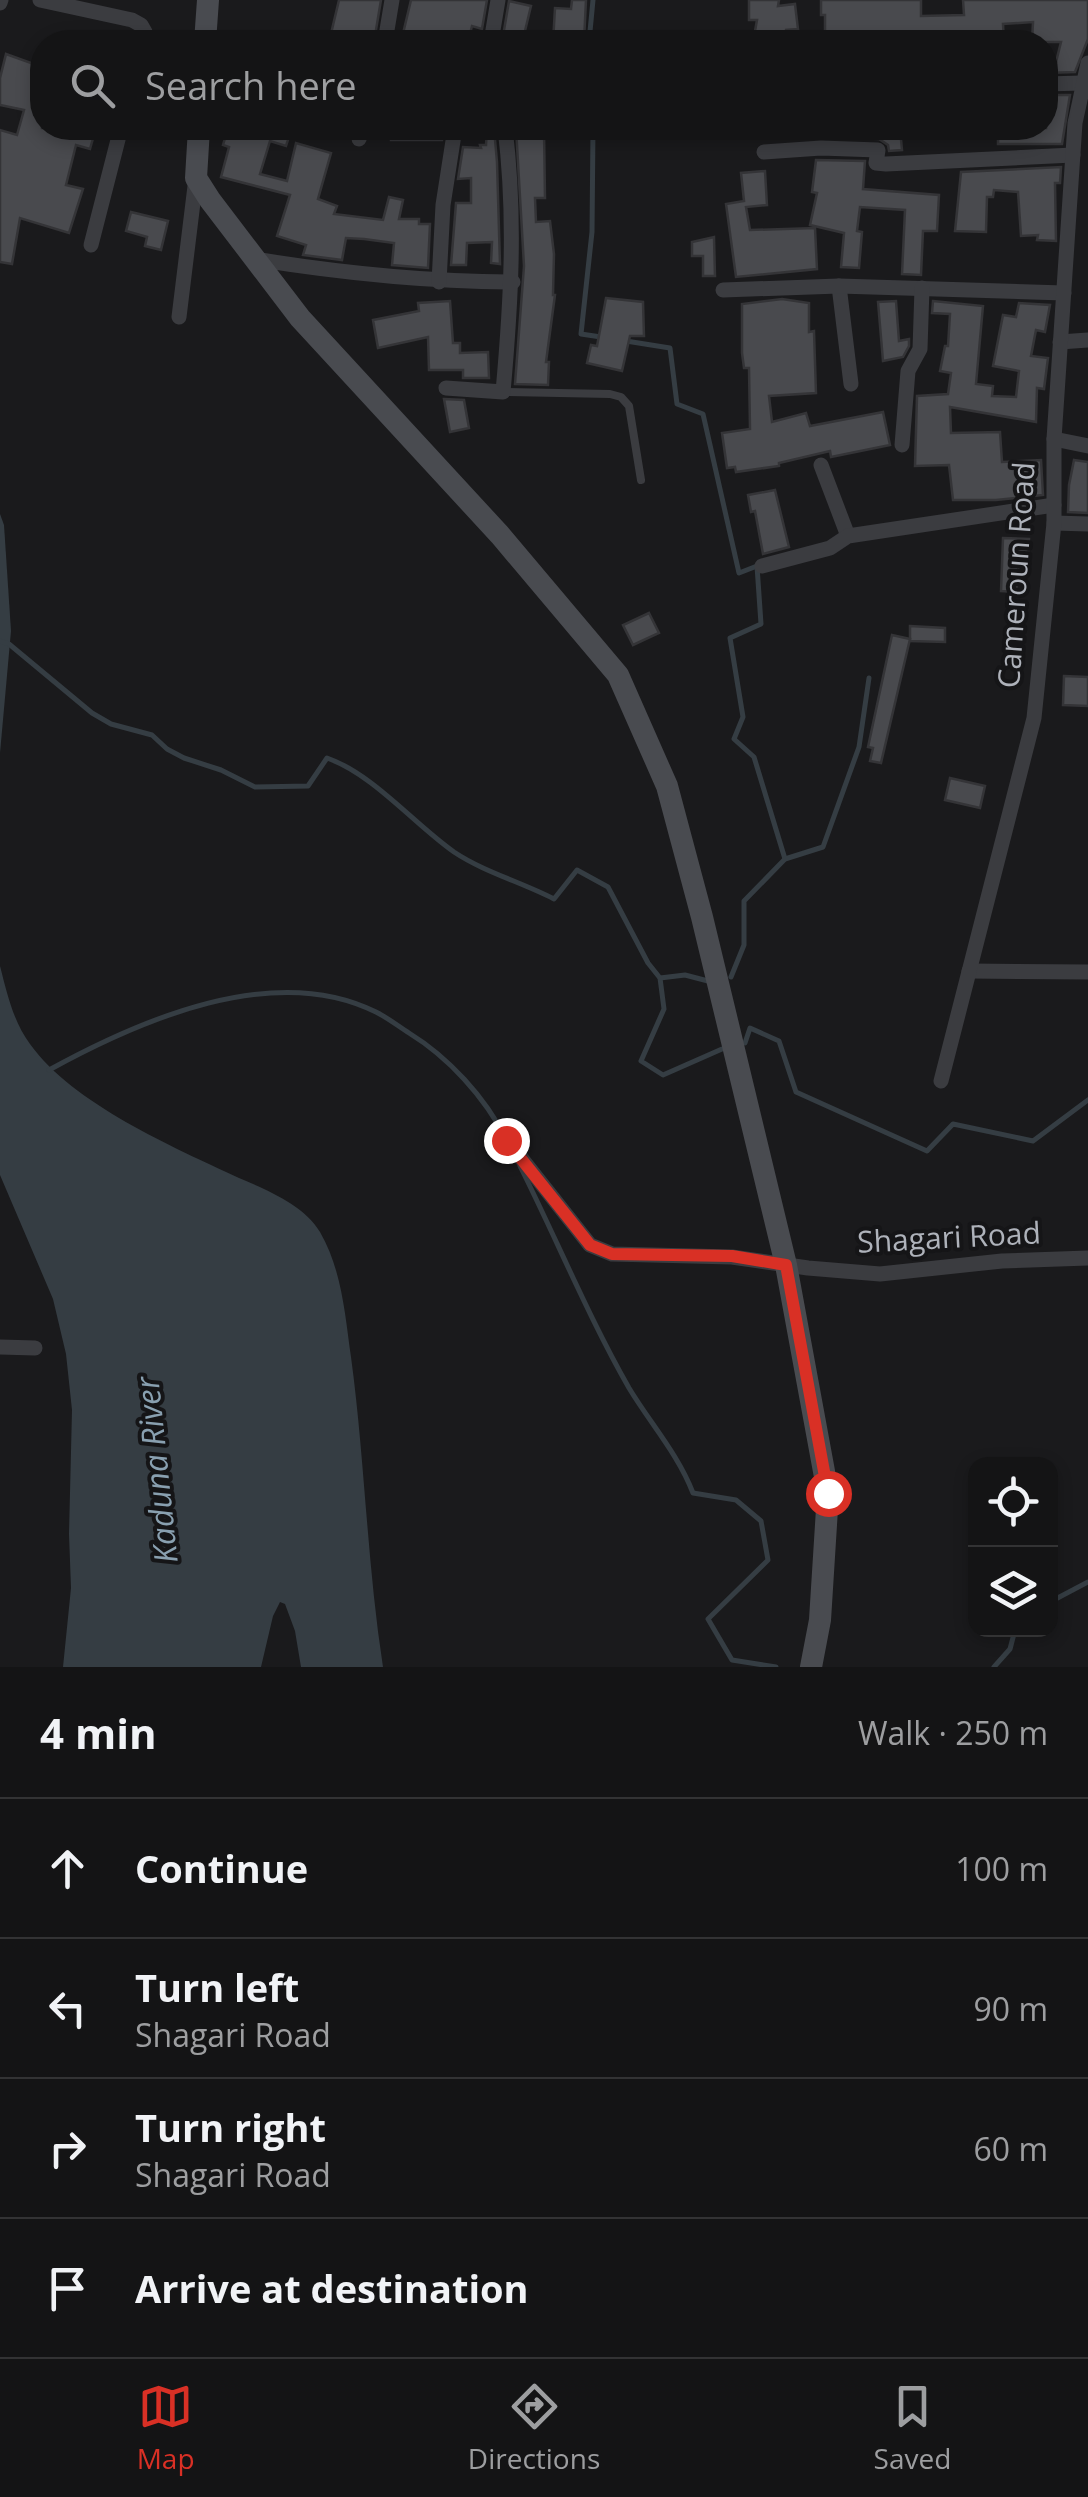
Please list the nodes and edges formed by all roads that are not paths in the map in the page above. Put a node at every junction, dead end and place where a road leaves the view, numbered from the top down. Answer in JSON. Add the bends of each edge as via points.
{"nodes":[{"id":1,"x":40,"y":0,"type":"edge"},
{"id":2,"x":208,"y":0,"type":"edge"},
{"id":3,"x":392,"y":0,"type":"edge"},
{"id":4,"x":498,"y":0,"type":"edge"},
{"id":5,"x":144,"y":30,"type":"edge"},
{"id":6,"x":206,"y":30,"type":"edge"},
{"id":7,"x":387,"y":30,"type":"edge"},
{"id":8,"x":493,"y":30,"type":"edge"},
{"id":9,"x":1088,"y":63,"type":"edge"},
{"id":10,"x":1082,"y":83,"type":"junction"},
{"id":11,"x":1058,"y":84,"type":"edge"},
{"id":12,"x":118,"y":140,"type":"edge"},
{"id":13,"x":199,"y":140,"type":"edge"},
{"id":14,"x":453,"y":140,"type":"edge"},
{"id":15,"x":507,"y":140,"type":"edge"},
{"id":16,"x":764,"y":152,"type":"dead end"},
{"id":17,"x":1073,"y":155,"type":"junction"},
{"id":18,"x":196,"y":178,"type":"junction"},
{"id":19,"x":91,"y":245,"type":"dead end"},
{"id":20,"x":252,"y":258,"type":"junction"},
{"id":21,"x":439,"y":282,"type":"junction"},
{"id":22,"x":513,"y":282,"type":"junction"},
{"id":23,"x":839,"y":286,"type":"junction"},
{"id":24,"x":922,"y":288,"type":"junction"},
{"id":25,"x":724,"y":290,"type":"dead end"},
{"id":26,"x":1064,"y":293,"type":"junction"},
{"id":27,"x":179,"y":317,"type":"dead end"},
{"id":28,"x":1088,"y":340,"type":"edge"},
{"id":29,"x":1060,"y":342,"type":"junction"},
{"id":30,"x":851,"y":384,"type":"dead end"},
{"id":31,"x":446,"y":388,"type":"dead end"},
{"id":32,"x":503,"y":392,"type":"junction"},
{"id":33,"x":1054,"y":439,"type":"junction"},
{"id":34,"x":902,"y":445,"type":"dead end"},
{"id":35,"x":1088,"y":446,"type":"edge"},
{"id":36,"x":822,"y":466,"type":"dead end"},
{"id":37,"x":642,"y":480,"type":"dead end"},
{"id":38,"x":1054,"y":505,"type":"junction"},
{"id":39,"x":1054,"y":523,"type":"junction"},
{"id":40,"x":1088,"y":524,"type":"edge"},
{"id":41,"x":848,"y":536,"type":"junction"},
{"id":42,"x":762,"y":566,"type":"dead end"},
{"id":43,"x":969,"y":971,"type":"junction"},
{"id":44,"x":1088,"y":972,"type":"edge"},
{"id":45,"x":941,"y":1081,"type":"dead end"},
{"id":46,"x":506,"y":1140,"type":"dead end"},
{"id":47,"x":1088,"y":1258,"type":"edge"},
{"id":48,"x":786,"y":1265,"type":"junction"},
{"id":49,"x":0,"y":1347,"type":"edge"},
{"id":50,"x":35,"y":1348,"type":"dead end"},
{"id":51,"x":810,"y":1667,"type":"edge"}],
"edges":[{"from":1,"to":5,"type":"street","via":[[132,20]]},
{"from":2,"to":6,"type":"street"},
{"from":3,"to":7,"type":"street"},
{"from":4,"to":8,"type":"street"},
{"from":9,"to":10,"type":"street","name":"Cameroun Road"},
{"from":10,"to":11,"type":"street"},
{"from":10,"to":17,"type":"street","name":"Cameroun Road"},
{"from":12,"to":19,"type":"street"},
{"from":13,"to":18,"type":"street"},
{"from":14,"to":21,"type":"street"},
{"from":15,"to":22,"type":"street"},
{"from":16,"to":17,"type":"street","via":[[878,150],[876,163],[886,164]]},
{"from":17,"to":26,"type":"street","name":"Cameroun Road"},
{"from":18,"to":20,"type":"street"},
{"from":18,"to":27,"type":"street"},
{"from":20,"to":21,"type":"street"},
{"from":20,"to":48,"type":"street","via":[[618,675],[666,786]]},
{"from":21,"to":22,"type":"street"},
{"from":22,"to":32,"type":"street"},
{"from":23,"to":24,"type":"street"},
{"from":23,"to":25,"type":"street"},
{"from":23,"to":30,"type":"street"},
{"from":24,"to":26,"type":"street"},
{"from":24,"to":34,"type":"street","via":[[920,349],[908,370]]},
{"from":26,"to":29,"type":"street","name":"Cameroun Road"},
{"from":28,"to":29,"type":"street"},
{"from":29,"to":33,"type":"street","name":"Cameroun Road"},
{"from":31,"to":32,"type":"street"},
{"from":32,"to":37,"type":"lane","via":[[621,398],[629,406]]},
{"from":33,"to":35,"type":"street"},
{"from":33,"to":38,"type":"street","name":"Cameroun Road"},
{"from":36,"to":41,"type":"street"},
{"from":38,"to":39,"type":"street","name":"Cameroun Road"},
{"from":38,"to":41,"type":"street"},
{"from":39,"to":40,"type":"street"},
{"from":39,"to":43,"type":"street","name":"Cameroun Road","via":[[1034,718]]},
{"from":41,"to":42,"type":"street","via":[[830,548]]},
{"from":43,"to":44,"type":"street"},
{"from":43,"to":45,"type":"street","name":"Cameroun Road"},
{"from":46,"to":48,"type":"street","name":"Shagari Road","via":[[590,1245],[612,1254],[732,1256]]},
{"from":47,"to":48,"type":"street","name":"Shagari Road","via":[[880,1274]]},
{"from":48,"to":51,"type":"street","via":[[828,1493],[820,1620]]},
{"from":49,"to":50,"type":"street"}]}
